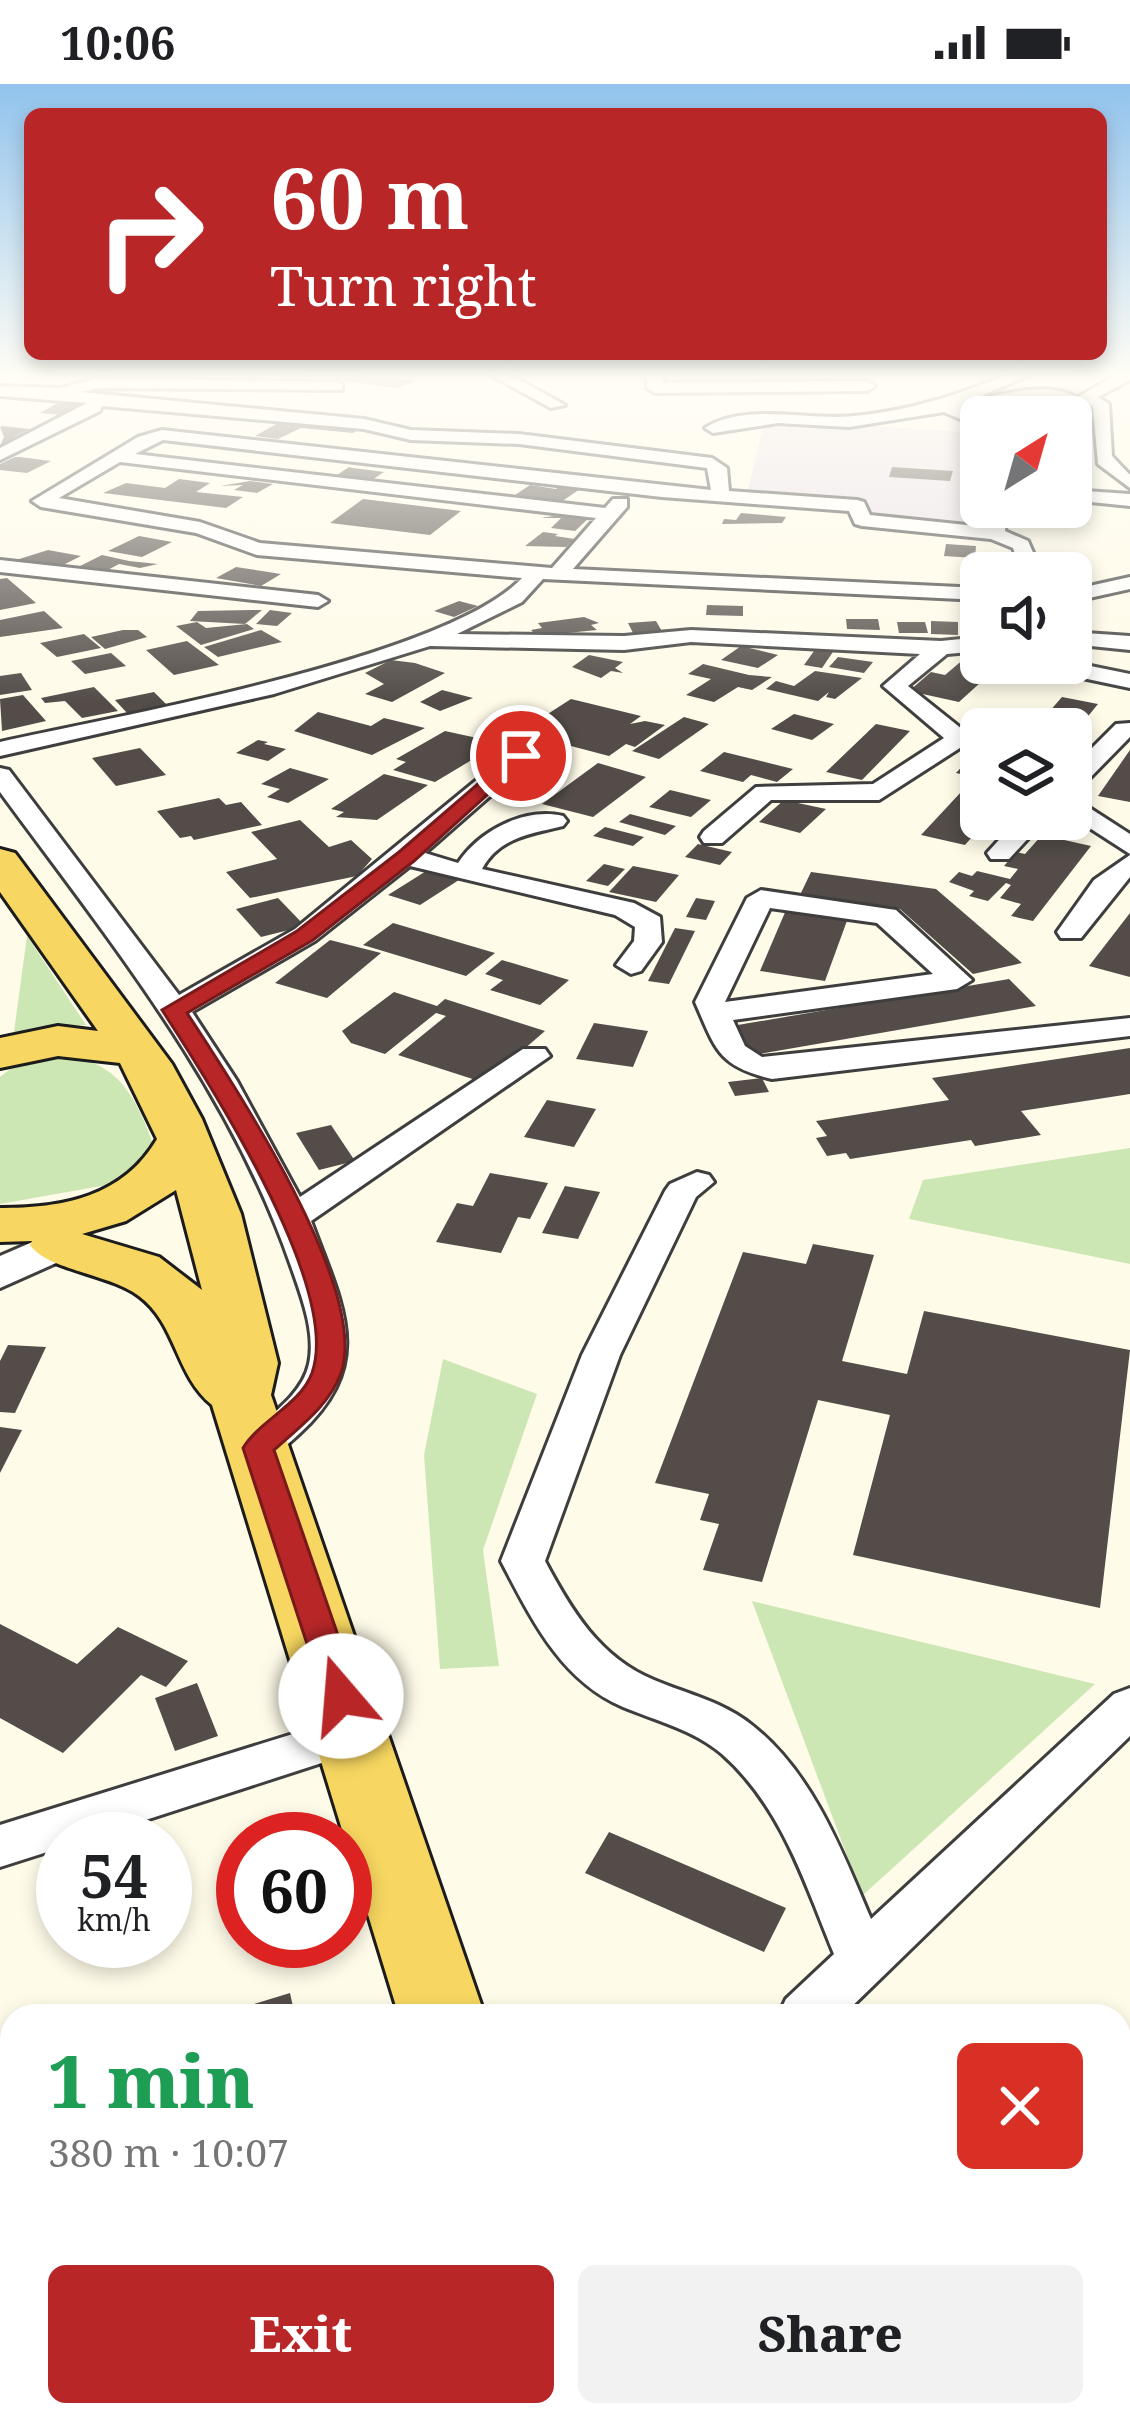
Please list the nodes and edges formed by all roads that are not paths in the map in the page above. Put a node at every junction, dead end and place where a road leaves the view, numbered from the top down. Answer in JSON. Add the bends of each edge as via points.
{"nodes":[{"id":1,"x":71,"y":483,"type":"edge"},
{"id":2,"x":347,"y":483,"type":"edge"},
{"id":3,"x":585,"y":483,"type":"edge"},
{"id":4,"x":719,"y":483,"type":"edge"},
{"id":5,"x":636,"y":489,"type":"junction"},
{"id":6,"x":720,"y":496,"type":"junction"},
{"id":7,"x":1092,"y":497,"type":"edge"},
{"id":8,"x":1130,"y":500,"type":"edge"},
{"id":9,"x":607,"y":514,"type":"junction"},
{"id":10,"x":996,"y":528,"type":"edge"},
{"id":11,"x":995,"y":534,"type":"junction"},
{"id":12,"x":1024,"y":552,"type":"edge"},
{"id":13,"x":766,"y":553,"type":"dead end"},
{"id":14,"x":0,"y":566,"type":"edge"},
{"id":15,"x":548,"y":573,"type":"junction"},
{"id":16,"x":1130,"y":583,"type":"edge"},
{"id":17,"x":754,"y":586,"type":"junction"},
{"id":18,"x":1092,"y":592,"type":"edge"},
{"id":19,"x":960,"y":593,"type":"edge"},
{"id":20,"x":1092,"y":597,"type":"edge"},
{"id":21,"x":318,"y":601,"type":"dead end"},
{"id":22,"x":1130,"y":604,"type":"edge"},
{"id":23,"x":427,"y":640,"type":"junction"},
{"id":24,"x":1092,"y":640,"type":"edge"},
{"id":25,"x":1130,"y":643,"type":"edge"},
{"id":26,"x":960,"y":646,"type":"edge"},
{"id":27,"x":941,"y":647,"type":"junction"},
{"id":28,"x":1092,"y":673,"type":"edge"},
{"id":29,"x":1130,"y":681,"type":"edge"},
{"id":30,"x":1124,"y":730,"type":"dead end"},
{"id":31,"x":960,"y":734,"type":"edge"},
{"id":32,"x":960,"y":747,"type":"edge"},
{"id":33,"x":0,"y":749,"type":"edge"},
{"id":34,"x":521,"y":756,"type":"dead end"},
{"id":35,"x":1092,"y":762,"type":"edge"},
{"id":36,"x":0,"y":776,"type":"edge"},
{"id":37,"x":1092,"y":819,"type":"edge"},
{"id":38,"x":554,"y":821,"type":"dead end"},
{"id":39,"x":713,"y":837,"type":"dead end"},
{"id":40,"x":1013,"y":840,"type":"edge"},
{"id":41,"x":1130,"y":846,"type":"edge"},
{"id":42,"x":1000,"y":853,"type":"dead end"},
{"id":43,"x":406,"y":856,"type":"junction"},
{"id":44,"x":0,"y":862,"type":"edge"},
{"id":45,"x":1130,"y":862,"type":"edge"},
{"id":46,"x":466,"y":874,"type":"junction"},
{"id":47,"x":87,"y":894,"type":"junction"},
{"id":48,"x":33,"y":909,"type":"junction"},
{"id":49,"x":1070,"y":932,"type":"dead end"},
{"id":50,"x":631,"y":965,"type":"dead end"},
{"id":51,"x":174,"y":1010,"type":"junction"},
{"id":52,"x":715,"y":1013,"type":"junction"},
{"id":53,"x":1130,"y":1027,"type":"edge"},
{"id":54,"x":133,"y":1049,"type":"junction"},
{"id":55,"x":0,"y":1053,"type":"edge"},
{"id":56,"x":534,"y":1056,"type":"dead end"},
{"id":57,"x":182,"y":1141,"type":"junction"},
{"id":58,"x":697,"y":1182,"type":"dead end"},
{"id":59,"x":295,"y":1216,"type":"junction"},
{"id":60,"x":0,"y":1225,"type":"edge"},
{"id":61,"x":58,"y":1245,"type":"joint"},
{"id":62,"x":0,"y":1274,"type":"edge"},
{"id":63,"x":249,"y":1422,"type":"junction"},
{"id":64,"x":1130,"y":1707,"type":"edge"},
{"id":65,"x":354,"y":1734,"type":"junction"},
{"id":66,"x":0,"y":1846,"type":"edge"},
{"id":67,"x":863,"y":1962,"type":"junction"},
{"id":68,"x":438,"y":2004,"type":"edge"},
{"id":69,"x":818,"y":2004,"type":"edge"}],
"edges":[{"from":1,"to":15,"type":"street","via":[[41,501],[200,528],[257,549]]},
{"from":2,"to":9,"type":"street"},
{"from":3,"to":5,"type":"street"},
{"from":4,"to":6,"type":"street"},
{"from":5,"to":6,"type":"street"},
{"from":5,"to":9,"type":"street"},
{"from":6,"to":11,"type":"street","via":[[857,506],[862,520]]},
{"from":7,"to":8,"type":"street"},
{"from":9,"to":15,"type":"street"},
{"from":10,"to":11,"type":"street"},
{"from":11,"to":12,"type":"street"},
{"from":13,"to":17,"type":"street"},
{"from":14,"to":21,"type":"street"},
{"from":15,"to":17,"type":"street"},
{"from":15,"to":23,"type":"street"},
{"from":16,"to":18,"type":"street"},
{"from":17,"to":19,"type":"street"},
{"from":20,"to":22,"type":"street"},
{"from":23,"to":27,"type":"street","via":[[691,636]]},
{"from":23,"to":33,"type":"street","via":[[266,689]]},
{"from":24,"to":25,"type":"street"},
{"from":26,"to":27,"type":"street"},
{"from":27,"to":31,"type":"street","via":[[894,686]]},
{"from":28,"to":29,"type":"street"},
{"from":30,"to":35,"type":"street"},
{"from":32,"to":39,"type":"street","via":[[879,792],[765,791]]},
{"from":34,"to":43,"type":"street"},
{"from":36,"to":47,"type":"street"},
{"from":37,"to":41,"type":"street"},
{"from":38,"to":46,"type":"street","via":[[517,826],[474,854]]},
{"from":40,"to":42,"type":"street"},
{"from":43,"to":46,"type":"street"},
{"from":43,"to":51,"type":"street","via":[[305,935]]},
{"from":44,"to":48,"type":"main road"},
{"from":45,"to":49,"type":"street"},
{"from":46,"to":50,"type":"street","via":[[624,909],[650,923],[648,942]]},
{"from":47,"to":48,"type":"street"},
{"from":47,"to":51,"type":"street"},
{"from":48,"to":54,"type":"main road"},
{"from":51,"to":59,"type":"street"},
{"from":52,"to":52,"type":"street","via":[[710,1002],[761,898],[886,916],[957,980]]},
{"from":52,"to":53,"type":"street","via":[[732,1051],[772,1069]]},
{"from":54,"to":55,"type":"main road","via":[[58,1042]]},
{"from":54,"to":57,"type":"main road","via":[[154,1075]]},
{"from":56,"to":59,"type":"street"},
{"from":57,"to":60,"type":"main road","via":[[173,1165],[142,1193],[65,1220]]},
{"from":57,"to":63,"type":"main road","via":[[212,1214],[248,1364]]},
{"from":58,"to":67,"type":"street","via":[[682,1191],[601,1354],[523,1561],[564,1635],[621,1685],[694,1712],[787,1790]]},
{"from":59,"to":63,"type":"street","via":[[327,1321],[327,1371],[311,1397]]},
{"from":61,"to":62,"type":"street"},
{"from":61,"to":63,"type":"main road","via":[[166,1283],[195,1325],[210,1372]]},
{"from":63,"to":65,"type":"main road"},
{"from":64,"to":67,"type":"street"},
{"from":65,"to":66,"type":"street"},
{"from":65,"to":68,"type":"main road"},
{"from":67,"to":69,"type":"street"}]}
